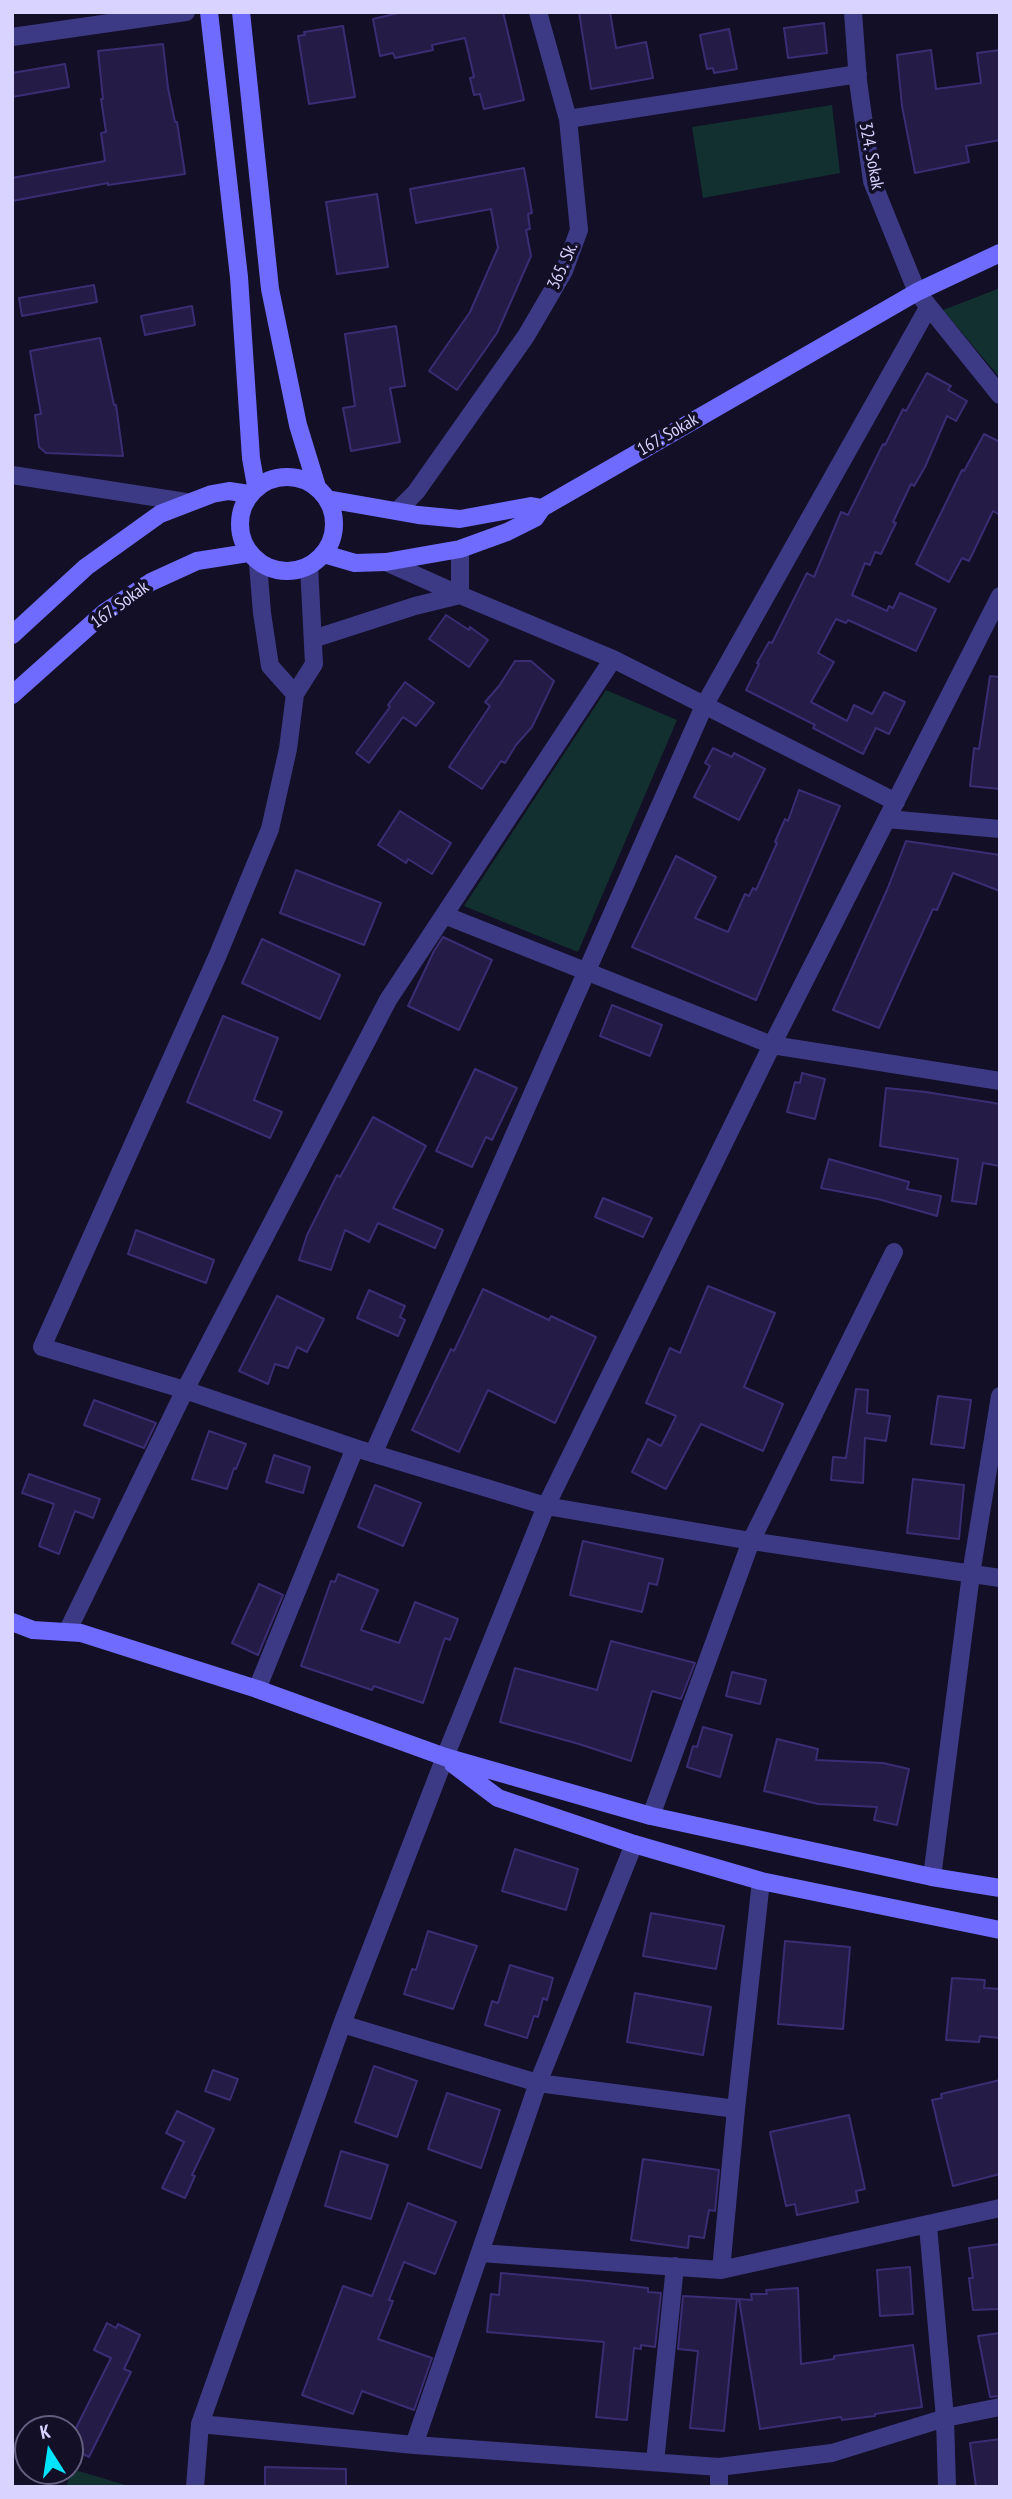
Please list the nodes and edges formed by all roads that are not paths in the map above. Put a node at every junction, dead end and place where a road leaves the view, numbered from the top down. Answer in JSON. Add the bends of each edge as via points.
{"nodes":[{"id":1,"x":186,"y":12,"type":"edge"},
{"id":2,"x":209,"y":12,"type":"edge"},
{"id":3,"x":241,"y":12,"type":"edge"},
{"id":4,"x":538,"y":12,"type":"edge"},
{"id":5,"x":853,"y":12,"type":"edge"},
{"id":6,"x":12,"y":37,"type":"edge"},
{"id":7,"x":858,"y":74,"type":"junction"},
{"id":8,"x":568,"y":119,"type":"junction"},
{"id":9,"x":1000,"y":253,"type":"edge"},
{"id":10,"x":917,"y":292,"type":"junction"},
{"id":11,"x":928,"y":308,"type":"junction"},
{"id":12,"x":1000,"y":396,"type":"edge"},
{"id":13,"x":12,"y":475,"type":"edge"},
{"id":14,"x":252,"y":490,"type":"junction"},
{"id":15,"x":322,"y":493,"type":"junction"},
{"id":16,"x":186,"y":502,"type":"junction"},
{"id":17,"x":542,"y":508,"type":"junction"},
{"id":18,"x":398,"y":510,"type":"junction"},
{"id":19,"x":460,"y":549,"type":"junction"},
{"id":20,"x":324,"y":554,"type":"junction"},
{"id":21,"x":253,"y":558,"type":"junction"},
{"id":22,"x":386,"y":562,"type":"junction"},
{"id":23,"x":309,"y":566,"type":"junction"},
{"id":24,"x":460,"y":594,"type":"junction"},
{"id":25,"x":1000,"y":596,"type":"edge"},
{"id":26,"x":12,"y":635,"type":"edge"},
{"id":27,"x":313,"y":639,"type":"junction"},
{"id":28,"x":613,"y":659,"type":"junction"},
{"id":29,"x":295,"y":694,"type":"junction"},
{"id":30,"x":12,"y":695,"type":"edge"},
{"id":31,"x":704,"y":706,"type":"junction"},
{"id":32,"x":896,"y":802,"type":"junction"},
{"id":33,"x":887,"y":819,"type":"junction"},
{"id":34,"x":1000,"y":829,"type":"edge"},
{"id":35,"x":443,"y":915,"type":"junction"},
{"id":36,"x":587,"y":972,"type":"junction"},
{"id":37,"x":772,"y":1045,"type":"junction"},
{"id":38,"x":1000,"y":1081,"type":"edge"},
{"id":39,"x":894,"y":1252,"type":"dead end"},
{"id":40,"x":185,"y":1390,"type":"junction"},
{"id":41,"x":1000,"y":1396,"type":"edge"},
{"id":42,"x":355,"y":1448,"type":"junction"},
{"id":43,"x":374,"y":1452,"type":"junction"},
{"id":44,"x":547,"y":1506,"type":"junction"},
{"id":45,"x":751,"y":1541,"type":"junction"},
{"id":46,"x":971,"y":1574,"type":"junction"},
{"id":47,"x":1000,"y":1578,"type":"edge"},
{"id":48,"x":12,"y":1622,"type":"edge"},
{"id":49,"x":67,"y":1632,"type":"junction"},
{"id":50,"x":257,"y":1689,"type":"junction"},
{"id":51,"x":445,"y":1757,"type":"junction"},
{"id":52,"x":651,"y":1816,"type":"junction"},
{"id":53,"x":634,"y":1844,"type":"junction"},
{"id":54,"x":932,"y":1877,"type":"junction"},
{"id":55,"x":761,"y":1881,"type":"junction"},
{"id":56,"x":1000,"y":1888,"type":"edge"},
{"id":57,"x":1000,"y":1930,"type":"edge"},
{"id":58,"x":342,"y":2024,"type":"junction"},
{"id":59,"x":538,"y":2083,"type":"junction"},
{"id":60,"x":736,"y":2109,"type":"junction"},
{"id":61,"x":1000,"y":2208,"type":"edge"},
{"id":62,"x":928,"y":2226,"type":"junction"},
{"id":63,"x":480,"y":2253,"type":"junction"},
{"id":64,"x":675,"y":2266,"type":"junction"},
{"id":65,"x":721,"y":2270,"type":"junction"},
{"id":66,"x":1000,"y":2407,"type":"edge"},
{"id":67,"x":945,"y":2418,"type":"junction"},
{"id":68,"x":200,"y":2424,"type":"junction"},
{"id":69,"x":414,"y":2445,"type":"junction"},
{"id":70,"x":655,"y":2462,"type":"junction"},
{"id":71,"x":719,"y":2467,"type":"junction"},
{"id":72,"x":195,"y":2487,"type":"edge"},
{"id":73,"x":719,"y":2487,"type":"edge"},
{"id":74,"x":947,"y":2487,"type":"edge"}],
"edges":[{"from":1,"to":6,"type":"street"},
{"from":2,"to":14,"type":"street","via":[[239,277]]},
{"from":3,"to":15,"type":"street","via":[[270,289],[299,425]]},
{"from":4,"to":8,"type":"street","name":"365. Sk."},
{"from":5,"to":7,"type":"street","name":"324. Sokak"},
{"from":7,"to":8,"type":"street"},
{"from":7,"to":10,"type":"street","name":"324. Sokak","via":[[872,181]]},
{"from":8,"to":18,"type":"street","name":"365. Sk.","via":[[579,230],[564,271],[526,336],[416,492]]},
{"from":9,"to":10,"type":"street","name":"167. Sokak"},
{"from":10,"to":11,"type":"street","name":"324. Sokak"},
{"from":10,"to":17,"type":"street","name":"167. Sokak"},
{"from":11,"to":12,"type":"street","name":"324. Sokak"},
{"from":11,"to":31,"type":"street"},
{"from":13,"to":16,"type":"street"},
{"from":14,"to":15,"type":"street","via":[[272,479],[288,477],[303,479]]},
{"from":14,"to":16,"type":"street","via":[[220,492]]},
{"from":14,"to":21,"type":"street","via":[[239,528]]},
{"from":15,"to":18,"type":"street"},
{"from":15,"to":20,"type":"street","via":[[333,513],[334,529]]},
{"from":16,"to":26,"type":"street","via":[[160,514],[86,568]]},
{"from":17,"to":18,"type":"street","via":[[460,519]]},
{"from":17,"to":19,"type":"street","name":"167. Sokak","via":[[535,518],[507,532]]},
{"from":19,"to":22,"type":"street","name":"167. Sokak"},
{"from":19,"to":24,"type":"street"},
{"from":20,"to":22,"type":"street","name":"167. Sokak","via":[[355,563]]},
{"from":20,"to":23,"type":"street"},
{"from":21,"to":23,"type":"street","via":[[279,571]]},
{"from":21,"to":29,"type":"street","via":[[270,666]]},
{"from":21,"to":30,"type":"street","name":"167. Sokak","via":[[197,561],[151,582],[105,612]]},
{"from":22,"to":24,"type":"street"},
{"from":23,"to":27,"type":"street"},
{"from":24,"to":27,"type":"street"},
{"from":24,"to":28,"type":"street"},
{"from":25,"to":32,"type":"street"},
{"from":27,"to":29,"type":"street","via":[[314,664]]},
{"from":28,"to":31,"type":"street"},
{"from":28,"to":35,"type":"street"},
{"from":29,"to":40,"type":"street","via":[[270,829],[41,1347]]},
{"from":31,"to":32,"type":"street"},
{"from":31,"to":36,"type":"street"},
{"from":32,"to":33,"type":"street"},
{"from":33,"to":34,"type":"street"},
{"from":33,"to":37,"type":"street"},
{"from":35,"to":36,"type":"street"},
{"from":35,"to":40,"type":"street","via":[[387,1000]]},
{"from":36,"to":37,"type":"street"},
{"from":36,"to":43,"type":"street"},
{"from":37,"to":38,"type":"street"},
{"from":37,"to":44,"type":"street"},
{"from":39,"to":45,"type":"street"},
{"from":40,"to":42,"type":"street"},
{"from":40,"to":49,"type":"street"},
{"from":41,"to":46,"type":"street"},
{"from":42,"to":43,"type":"street"},
{"from":42,"to":50,"type":"street"},
{"from":43,"to":44,"type":"street"},
{"from":44,"to":45,"type":"street"},
{"from":44,"to":51,"type":"street"},
{"from":45,"to":46,"type":"street"},
{"from":45,"to":52,"type":"street"},
{"from":46,"to":47,"type":"street"},
{"from":46,"to":54,"type":"street"},
{"from":48,"to":49,"type":"street","via":[[33,1630]]},
{"from":49,"to":50,"type":"street"},
{"from":50,"to":51,"type":"street"},
{"from":51,"to":52,"type":"street"},
{"from":51,"to":53,"type":"street","via":[[498,1798]]},
{"from":51,"to":58,"type":"street"},
{"from":52,"to":54,"type":"street"},
{"from":53,"to":55,"type":"street"},
{"from":53,"to":59,"type":"street"},
{"from":54,"to":56,"type":"street"},
{"from":55,"to":57,"type":"street"},
{"from":55,"to":60,"type":"street"},
{"from":58,"to":59,"type":"street"},
{"from":58,"to":68,"type":"street"},
{"from":59,"to":60,"type":"street"},
{"from":59,"to":63,"type":"street"},
{"from":60,"to":65,"type":"street"},
{"from":61,"to":62,"type":"street"},
{"from":62,"to":65,"type":"street"},
{"from":62,"to":67,"type":"street"},
{"from":63,"to":64,"type":"street"},
{"from":63,"to":69,"type":"street"},
{"from":64,"to":65,"type":"street"},
{"from":64,"to":70,"type":"street"},
{"from":66,"to":67,"type":"street"},
{"from":67,"to":71,"type":"street","via":[[832,2453]]},
{"from":67,"to":74,"type":"street"},
{"from":68,"to":69,"type":"street"},
{"from":68,"to":72,"type":"street"},
{"from":69,"to":70,"type":"street"},
{"from":70,"to":71,"type":"street"},
{"from":71,"to":73,"type":"street"}]}
